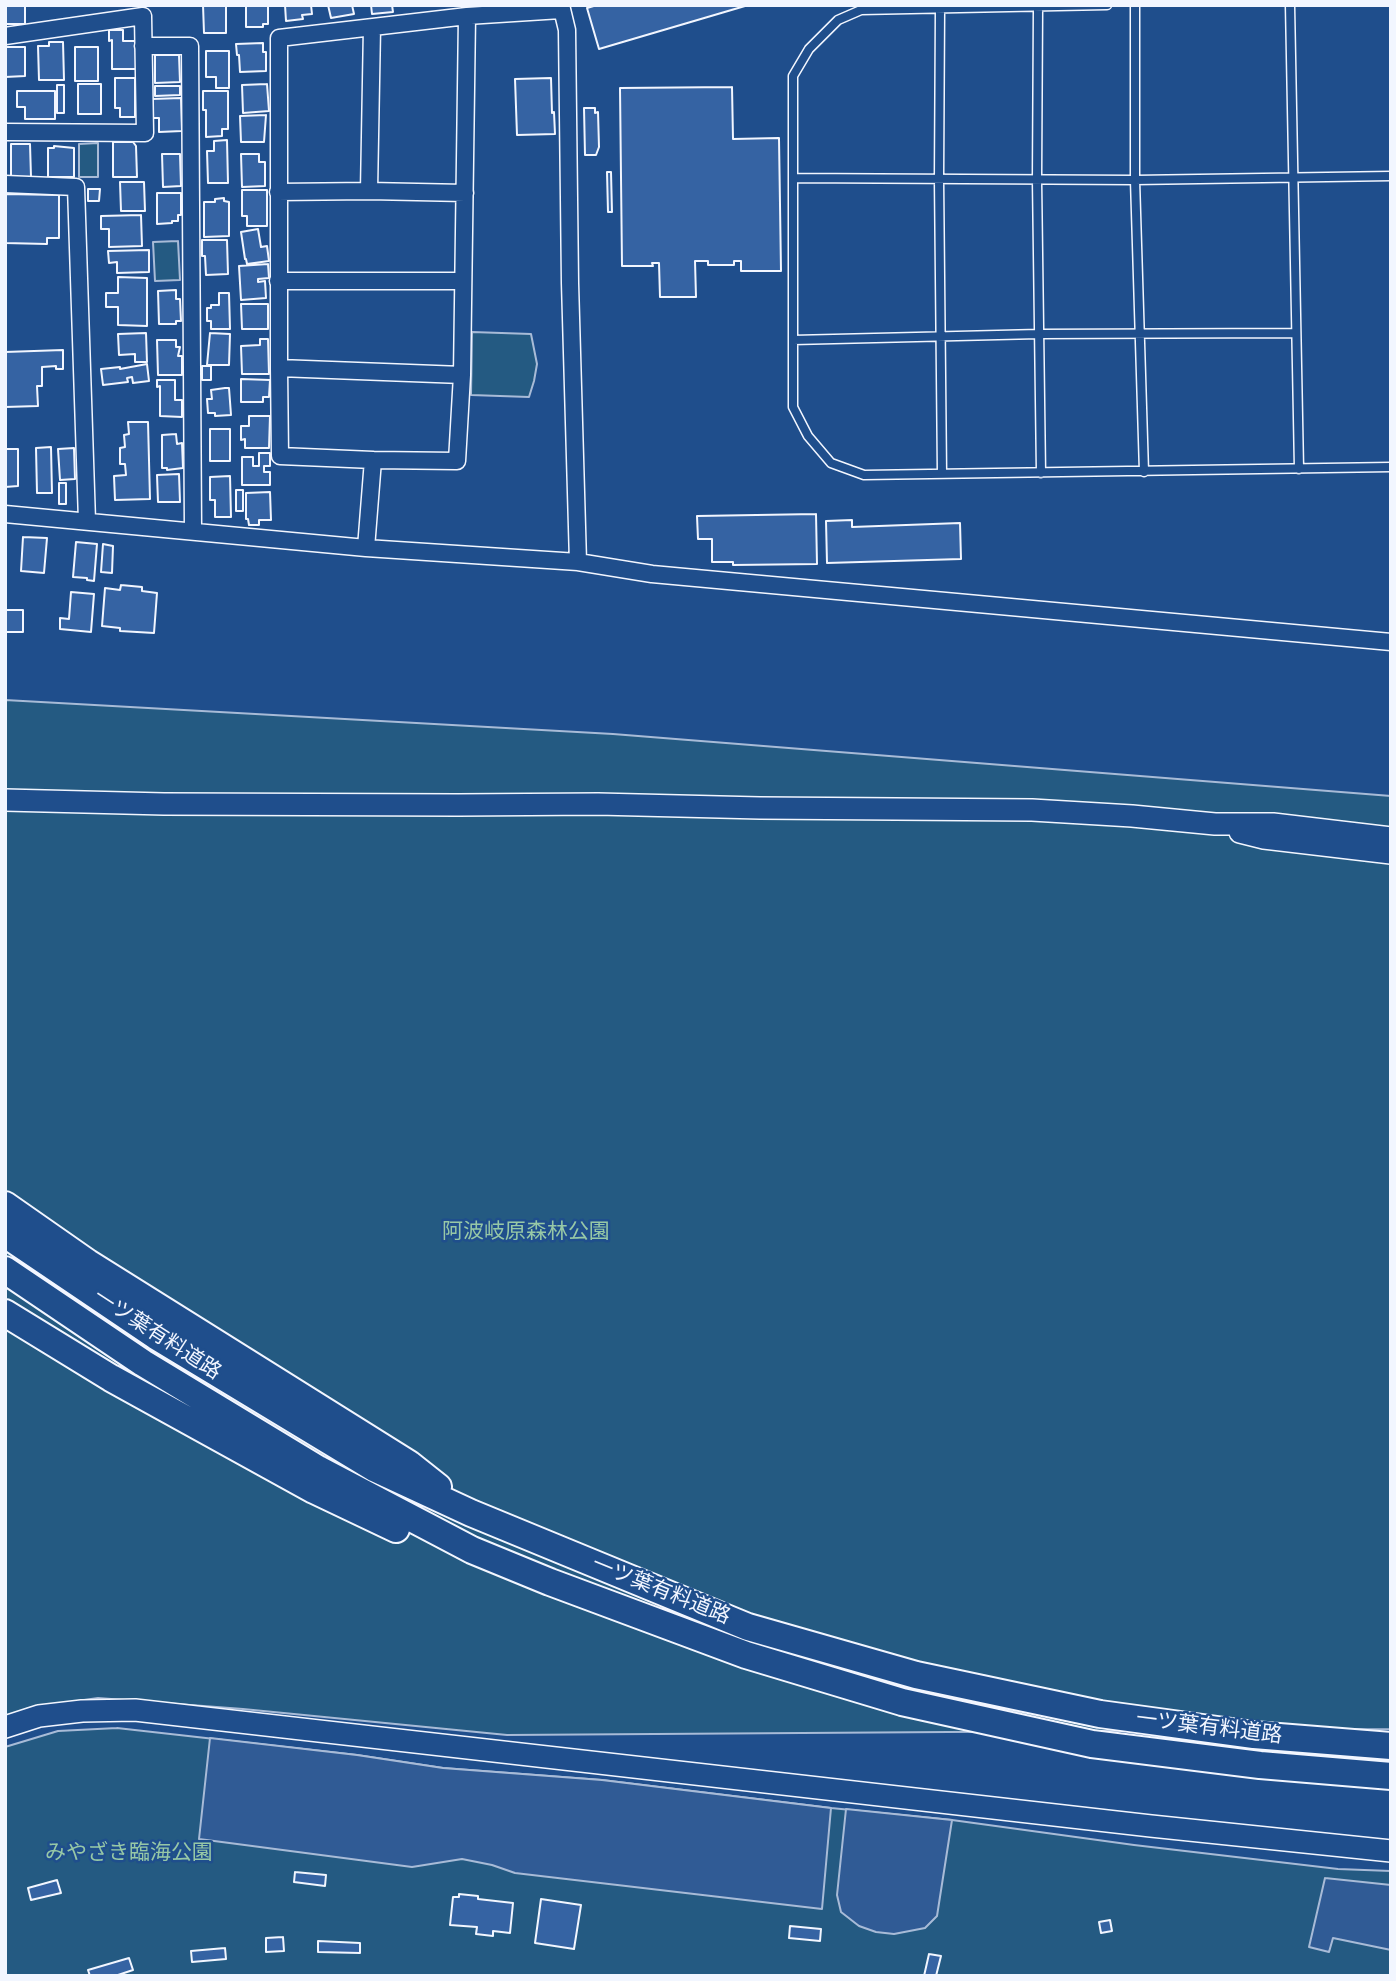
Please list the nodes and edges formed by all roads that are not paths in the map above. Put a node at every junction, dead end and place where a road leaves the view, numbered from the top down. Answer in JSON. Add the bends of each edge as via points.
{"nodes":[{"id":1,"x":1107,"y":5,"type":"edge"},
{"id":2,"x":1135,"y":5,"type":"edge"},
{"id":3,"x":1290,"y":5,"type":"edge"},
{"id":4,"x":561,"y":8,"type":"edge"},
{"id":5,"x":1038,"y":8,"type":"junction"},
{"id":6,"x":940,"y":9,"type":"junction"},
{"id":7,"x":467,"y":16,"type":"junction"},
{"id":8,"x":372,"y":27,"type":"junction"},
{"id":9,"x":5,"y":36,"type":"edge"},
{"id":10,"x":143,"y":46,"type":"junction"},
{"id":11,"x":5,"y":132,"type":"edge"},
{"id":12,"x":1391,"y":176,"type":"edge"},
{"id":13,"x":1292,"y":177,"type":"junction"},
{"id":14,"x":793,"y":178,"type":"junction"},
{"id":15,"x":939,"y":179,"type":"junction"},
{"id":16,"x":1037,"y":180,"type":"junction"},
{"id":17,"x":1135,"y":180,"type":"junction"},
{"id":18,"x":5,"y":184,"type":"edge"},
{"id":19,"x":369,"y":191,"type":"junction"},
{"id":20,"x":278,"y":192,"type":"junction"},
{"id":21,"x":465,"y":193,"type":"junction"},
{"id":22,"x":278,"y":281,"type":"junction"},
{"id":23,"x":463,"y":281,"type":"junction"},
{"id":24,"x":1139,"y":333,"type":"junction"},
{"id":25,"x":1296,"y":333,"type":"junction"},
{"id":26,"x":1039,"y":334,"type":"junction"},
{"id":27,"x":940,"y":337,"type":"junction"},
{"id":28,"x":793,"y":340,"type":"junction"},
{"id":29,"x":279,"y":368,"type":"junction"},
{"id":30,"x":462,"y":375,"type":"junction"},
{"id":31,"x":373,"y":460,"type":"junction"},
{"id":32,"x":1391,"y":467,"type":"edge"},
{"id":33,"x":1299,"y":468,"type":"junction"},
{"id":34,"x":1144,"y":472,"type":"junction"},
{"id":35,"x":1041,"y":473,"type":"junction"},
{"id":36,"x":942,"y":474,"type":"junction"},
{"id":37,"x":5,"y":514,"type":"edge"},
{"id":38,"x":87,"y":521,"type":"junction"},
{"id":39,"x":193,"y":530,"type":"junction"},
{"id":40,"x":366,"y":548,"type":"junction"},
{"id":41,"x":578,"y":562,"type":"junction"},
{"id":42,"x":1391,"y":642,"type":"edge"},
{"id":43,"x":5,"y":800,"type":"edge"},
{"id":44,"x":1215,"y":824,"type":"junction"},
{"id":45,"x":1391,"y":838,"type":"edge"},
{"id":46,"x":1391,"y":853,"type":"edge"},
{"id":47,"x":5,"y":1205,"type":"edge"},
{"id":48,"x":5,"y":1234,"type":"edge"},
{"id":49,"x":5,"y":1270,"type":"edge"},
{"id":50,"x":5,"y":1313,"type":"edge"},
{"id":51,"x":471,"y":1513,"type":"junction"},
{"id":52,"x":472,"y":1550,"type":"junction"},
{"id":53,"x":5,"y":1727,"type":"edge"},
{"id":54,"x":1391,"y":1746,"type":"edge"},
{"id":55,"x":1391,"y":1776,"type":"edge"},
{"id":56,"x":1391,"y":1851,"type":"edge"}],
"edges":[{"from":1,"to":5,"type":"lane"},
{"from":2,"to":17,"type":"lane"},
{"from":3,"to":13,"type":"lane"},
{"from":4,"to":7,"type":"street"},
{"from":4,"to":41,"type":"street","via":[[567,30]]},
{"from":5,"to":6,"type":"lane"},
{"from":5,"to":16,"type":"lane"},
{"from":6,"to":14,"type":"lane","via":[[861,10],[838,20],[809,49],[793,76]]},
{"from":6,"to":15,"type":"lane"},
{"from":7,"to":8,"type":"street"},
{"from":7,"to":21,"type":"street"},
{"from":8,"to":19,"type":"street"},
{"from":8,"to":20,"type":"street","via":[[279,38]]},
{"from":9,"to":10,"type":"street","via":[[143,16]]},
{"from":10,"to":11,"type":"street","via":[[145,133]]},
{"from":10,"to":39,"type":"street","via":[[190,46]]},
{"from":12,"to":13,"type":"lane"},
{"from":13,"to":17,"type":"lane"},
{"from":13,"to":25,"type":"lane"},
{"from":14,"to":15,"type":"lane"},
{"from":14,"to":28,"type":"lane"},
{"from":15,"to":16,"type":"lane"},
{"from":15,"to":27,"type":"lane"},
{"from":16,"to":17,"type":"lane"},
{"from":16,"to":26,"type":"lane"},
{"from":17,"to":24,"type":"lane"},
{"from":18,"to":38,"type":"street","via":[[76,187]]},
{"from":19,"to":20,"type":"street"},
{"from":19,"to":21,"type":"street"},
{"from":20,"to":22,"type":"street"},
{"from":21,"to":23,"type":"street"},
{"from":22,"to":23,"type":"street"},
{"from":22,"to":29,"type":"street"},
{"from":23,"to":30,"type":"street"},
{"from":24,"to":25,"type":"lane"},
{"from":24,"to":26,"type":"lane"},
{"from":24,"to":34,"type":"lane"},
{"from":25,"to":33,"type":"lane"},
{"from":26,"to":27,"type":"lane"},
{"from":26,"to":35,"type":"lane"},
{"from":27,"to":28,"type":"lane"},
{"from":27,"to":36,"type":"lane"},
{"from":28,"to":36,"type":"lane","via":[[793,407],[808,436],[831,463],[864,475]]},
{"from":29,"to":30,"type":"street"},
{"from":29,"to":31,"type":"street","via":[[280,456]]},
{"from":30,"to":31,"type":"street","via":[[457,461]]},
{"from":31,"to":40,"type":"street"},
{"from":32,"to":33,"type":"lane"},
{"from":33,"to":34,"type":"lane"},
{"from":34,"to":35,"type":"lane"},
{"from":35,"to":36,"type":"lane"},
{"from":37,"to":38,"type":"street"},
{"from":38,"to":39,"type":"street"},
{"from":39,"to":40,"type":"street"},
{"from":40,"to":41,"type":"street"},
{"from":41,"to":42,"type":"street","via":[[666,575]]},
{"from":43,"to":44,"type":"street","via":[[1032,810]]},
{"from":44,"to":45,"type":"street","via":[[1273,824]]},
{"from":44,"to":46,"type":"street","via":[[1264,838]]},
{"from":47,"to":51,"type":"main road","via":[[88,1263],[409,1464]]},
{"from":48,"to":51,"type":"main road","name":"一ツ葉有料道路","via":[[156,1336],[376,1469]]},
{"from":49,"to":52,"type":"main road","name":"一ツ葉有料道路","via":[[143,1363],[318,1469]]},
{"from":50,"to":52,"type":"main road","via":[[111,1378],[314,1490],[425,1543]]},
{"from":51,"to":54,"type":"main road","name":"一ツ葉有料道路","via":[[748,1627],[916,1675],[1100,1714],[1254,1735]]},
{"from":52,"to":55,"type":"main road","name":"一ツ葉有料道路","via":[[746,1655],[902,1702],[1092,1744]]},
{"from":53,"to":56,"type":"street","via":[[39,1716],[135,1710]]}]}
